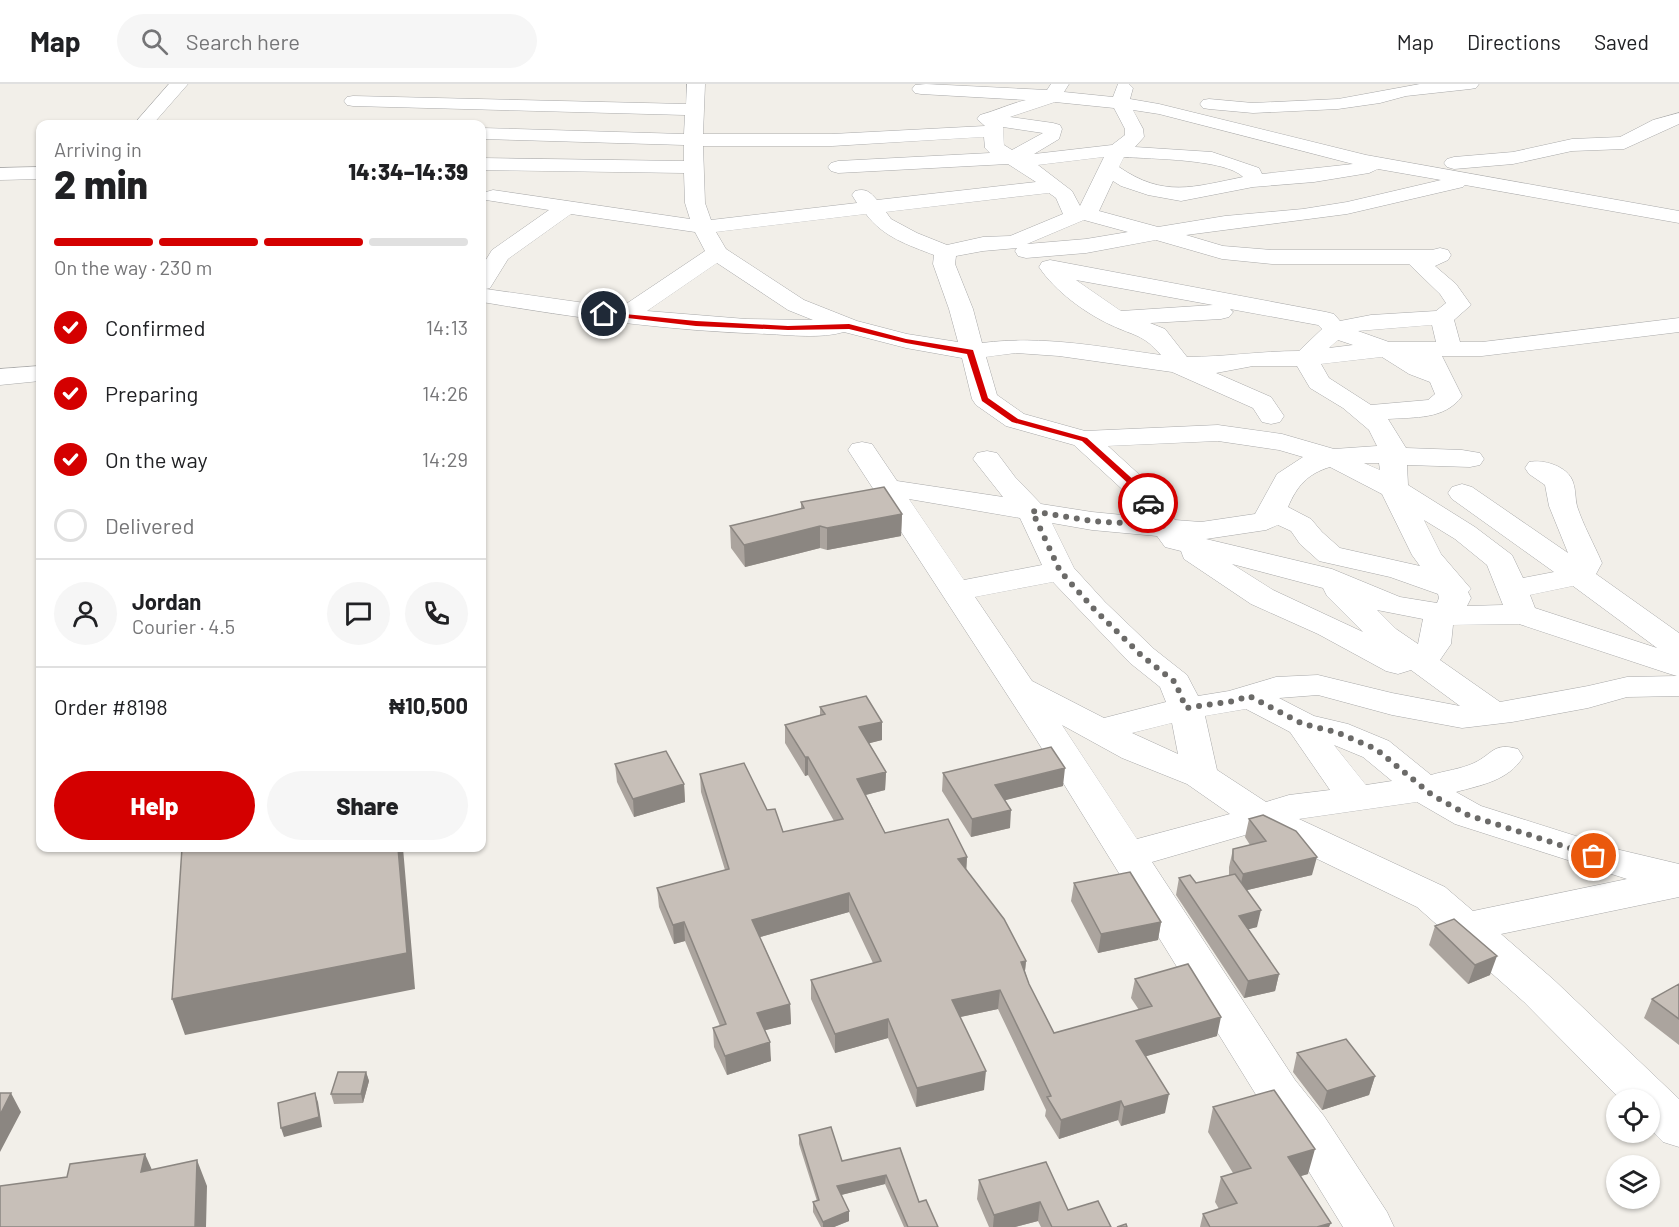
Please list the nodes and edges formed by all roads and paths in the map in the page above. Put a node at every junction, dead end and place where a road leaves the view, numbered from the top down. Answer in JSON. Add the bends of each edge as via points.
{"nodes":[{"id":1,"x":179,"y":84,"type":"edge"},
{"id":2,"x":361,"y":84,"type":"edge"},
{"id":3,"x":696,"y":84,"type":"edge"},
{"id":4,"x":1080,"y":84,"type":"edge"},
{"id":5,"x":1470,"y":84,"type":"edge"},
{"id":6,"x":918,"y":87,"type":"edge"},
{"id":7,"x":1056,"y":90,"type":"edge"},
{"id":8,"x":1125,"y":92,"type":"edge"},
{"id":9,"x":522,"y":98,"type":"junction"},
{"id":10,"x":1154,"y":104,"type":"junction"},
{"id":11,"x":938,"y":107,"type":"dead end"},
{"id":12,"x":695,"y":110,"type":"junction"},
{"id":13,"x":965,"y":115,"type":"dead end"},
{"id":14,"x":1679,"y":118,"type":"edge"},
{"id":15,"x":147,"y":120,"type":"edge"},
{"id":16,"x":994,"y":130,"type":"junction"},
{"id":17,"x":486,"y":133,"type":"edge"},
{"id":18,"x":515,"y":133,"type":"junction"},
{"id":19,"x":693,"y":140,"type":"junction"},
{"id":20,"x":813,"y":140,"type":"junction"},
{"id":21,"x":1041,"y":144,"type":"junction"},
{"id":22,"x":1220,"y":155,"type":"dead end"},
{"id":23,"x":1110,"y":158,"type":"junction"},
{"id":24,"x":1020,"y":159,"type":"junction"},
{"id":25,"x":486,"y":164,"type":"edge"},
{"id":26,"x":504,"y":165,"type":"junction"},
{"id":27,"x":1390,"y":165,"type":"junction"},
{"id":28,"x":694,"y":167,"type":"junction"},
{"id":29,"x":838,"y":167,"type":"junction"},
{"id":30,"x":36,"y":173,"type":"edge"},
{"id":31,"x":0,"y":174,"type":"edge"},
{"id":32,"x":1465,"y":180,"type":"junction"},
{"id":33,"x":1253,"y":181,"type":"junction"},
{"id":34,"x":1053,"y":186,"type":"junction"},
{"id":35,"x":487,"y":196,"type":"edge"},
{"id":36,"x":1171,"y":197,"type":"dead end"},
{"id":37,"x":567,"y":207,"type":"junction"},
{"id":38,"x":872,"y":208,"type":"junction"},
{"id":39,"x":1101,"y":218,"type":"junction"},
{"id":40,"x":1670,"y":218,"type":"edge"},
{"id":41,"x":1059,"y":224,"type":"junction"},
{"id":42,"x":703,"y":227,"type":"junction"},
{"id":43,"x":1202,"y":227,"type":"junction"},
{"id":44,"x":1160,"y":235,"type":"junction"},
{"id":45,"x":1679,"y":235,"type":"edge"},
{"id":46,"x":945,"y":252,"type":"junction"},
{"id":47,"x":1229,"y":252,"type":"junction"},
{"id":48,"x":717,"y":254,"type":"junction"},
{"id":49,"x":1062,"y":257,"type":"junction"},
{"id":50,"x":486,"y":277,"type":"edge"},
{"id":51,"x":1134,"y":286,"type":"junction"},
{"id":52,"x":486,"y":297,"type":"edge"},
{"id":53,"x":1286,"y":311,"type":"junction"},
{"id":54,"x":624,"y":316,"type":"junction"},
{"id":55,"x":1147,"y":316,"type":"junction"},
{"id":56,"x":1442,"y":318,"type":"junction"},
{"id":57,"x":1117,"y":319,"type":"junction"},
{"id":58,"x":1679,"y":325,"type":"edge"},
{"id":59,"x":849,"y":327,"type":"junction"},
{"id":60,"x":1335,"y":331,"type":"junction"},
{"id":61,"x":1068,"y":332,"type":"dead end"},
{"id":62,"x":1165,"y":344,"type":"junction"},
{"id":63,"x":1387,"y":349,"type":"junction"},
{"id":64,"x":1439,"y":350,"type":"junction"},
{"id":65,"x":970,"y":352,"type":"junction"},
{"id":66,"x":1306,"y":358,"type":"junction"},
{"id":67,"x":1253,"y":359,"type":"junction"},
{"id":68,"x":1178,"y":365,"type":"junction"},
{"id":69,"x":36,"y":374,"type":"edge"},
{"id":70,"x":0,"y":377,"type":"edge"},
{"id":71,"x":1439,"y":377,"type":"junction"},
{"id":72,"x":1365,"y":414,"type":"junction"},
{"id":73,"x":1270,"y":416,"type":"dead end"},
{"id":74,"x":1084,"y":439,"type":"junction"},
{"id":75,"x":862,"y":450,"type":"dead end"},
{"id":76,"x":1392,"y":454,"type":"junction"},
{"id":77,"x":1332,"y":457,"type":"junction"},
{"id":78,"x":987,"y":459,"type":"dead end"},
{"id":79,"x":1539,"y":468,"type":"dead end"},
{"id":80,"x":1468,"y":480,"type":"junction"},
{"id":81,"x":888,"y":490,"type":"junction"},
{"id":82,"x":1403,"y":495,"type":"junction"},
{"id":83,"x":1272,"y":510,"type":"junction"},
{"id":84,"x":1032,"y":511,"type":"junction"},
{"id":85,"x":1171,"y":533,"type":"junction"},
{"id":86,"x":1330,"y":567,"type":"junction"},
{"id":87,"x":1060,"y":571,"type":"junction"},
{"id":88,"x":1579,"y":576,"type":"junction"},
{"id":89,"x":955,"y":591,"type":"junction"},
{"id":90,"x":1449,"y":601,"type":"junction"},
{"id":91,"x":1506,"y":601,"type":"junction"},
{"id":92,"x":1679,"y":648,"type":"edge"},
{"id":93,"x":1414,"y":658,"type":"junction"},
{"id":94,"x":1679,"y":666,"type":"edge"},
{"id":95,"x":1679,"y":686,"type":"edge"},
{"id":96,"x":1019,"y":687,"type":"junction"},
{"id":97,"x":1249,"y":696,"type":"junction"},
{"id":98,"x":1186,"y":708,"type":"junction"},
{"id":99,"x":1494,"y":714,"type":"junction"},
{"id":100,"x":1303,"y":724,"type":"junction"},
{"id":101,"x":1098,"y":730,"type":"junction"},
{"id":102,"x":1505,"y":757,"type":"dead end"},
{"id":103,"x":1200,"y":776,"type":"junction"},
{"id":104,"x":1424,"y":789,"type":"junction"},
{"id":105,"x":1357,"y":798,"type":"junction"},
{"id":106,"x":1260,"y":816,"type":"junction"},
{"id":107,"x":1127,"y":855,"type":"junction"},
{"id":108,"x":1679,"y":880,"type":"edge"},
{"id":109,"x":1465,"y":927,"type":"junction"},
{"id":110,"x":1639,"y":1089,"type":"edge"},
{"id":111,"x":1660,"y":1110,"type":"edge"},
{"id":112,"x":1679,"y":1128,"type":"edge"},
{"id":113,"x":1370,"y":1227,"type":"edge"}],
"edges":[{"from":1,"to":15,"type":"street"},
{"from":2,"to":9,"type":"street","via":[[349,109]]},
{"from":3,"to":12,"type":"street"},
{"from":4,"to":8,"type":"street"},
{"from":5,"to":10,"type":"street","via":[[1338,104],[1253,108]]},
{"from":6,"to":7,"type":"street"},
{"from":6,"to":11,"type":"street"},
{"from":7,"to":8,"type":"street"},
{"from":7,"to":16,"type":"street","via":[[1007,110]]},
{"from":8,"to":10,"type":"street"},
{"from":8,"to":23,"type":"street","via":[[1135,137]]},
{"from":9,"to":12,"type":"street"},
{"from":9,"to":18,"type":"street"},
{"from":10,"to":22,"type":"street"},
{"from":10,"to":27,"type":"street"},
{"from":12,"to":19,"type":"street"},
{"from":13,"to":16,"type":"street"},
{"from":14,"to":27,"type":"street","via":[[1624,142],[1572,145],[1477,162]]},
{"from":16,"to":20,"type":"street"},
{"from":16,"to":21,"type":"street"},
{"from":16,"to":24,"type":"street","via":[[995,148]]},
{"from":17,"to":18,"type":"street"},
{"from":18,"to":19,"type":"street"},
{"from":18,"to":26,"type":"street"},
{"from":19,"to":20,"type":"street"},
{"from":19,"to":28,"type":"street"},
{"from":20,"to":29,"type":"street"},
{"from":21,"to":23,"type":"street","via":[[1078,147]]},
{"from":21,"to":24,"type":"street"},
{"from":23,"to":24,"type":"street"},
{"from":23,"to":33,"type":"street","via":[[1196,154],[1228,160],[1252,172]]},
{"from":23,"to":33,"type":"street","via":[[1128,182],[1155,191],[1181,195]]},
{"from":23,"to":39,"type":"street","via":[[1087,214]]},
{"from":24,"to":29,"type":"street"},
{"from":24,"to":34,"type":"street"},
{"from":25,"to":26,"type":"street"},
{"from":26,"to":28,"type":"street"},
{"from":26,"to":35,"type":"street"},
{"from":27,"to":32,"type":"street"},
{"from":27,"to":33,"type":"street"},
{"from":28,"to":42,"type":"street","via":[[695,202]]},
{"from":29,"to":38,"type":"street"},
{"from":30,"to":31,"type":"street"},
{"from":32,"to":40,"type":"street"},
{"from":32,"to":43,"type":"street","via":[[1347,208]]},
{"from":34,"to":38,"type":"street"},
{"from":34,"to":41,"type":"street","via":[[1065,195],[1075,217]]},
{"from":35,"to":37,"type":"street"},
{"from":36,"to":43,"type":"street"},
{"from":37,"to":42,"type":"street"},
{"from":37,"to":50,"type":"street","via":[[501,255]]},
{"from":38,"to":42,"type":"street"},
{"from":38,"to":46,"type":"street","via":[[884,223]]},
{"from":39,"to":44,"type":"street"},
{"from":39,"to":49,"type":"street"},
{"from":40,"to":45,"type":"street"},
{"from":41,"to":49,"type":"street"},
{"from":41,"to":49,"type":"street"},
{"from":42,"to":48,"type":"street"},
{"from":43,"to":44,"type":"street"},
{"from":43,"to":47,"type":"street"},
{"from":44,"to":47,"type":"street"},
{"from":44,"to":49,"type":"street"},
{"from":46,"to":49,"type":"street","via":[[983,244]]},
{"from":46,"to":65,"type":"street","via":[[944,264],[961,309]]},
{"from":47,"to":49,"type":"street","via":[[1125,249]]},
{"from":47,"to":51,"type":"street","via":[[1217,264]]},
{"from":47,"to":53,"type":"street","via":[[1260,282],[1288,300]]},
{"from":47,"to":56,"type":"street","via":[[1272,257],[1443,254],[1420,264],[1448,289],[1459,305]]},
{"from":48,"to":54,"type":"street"},
{"from":48,"to":59,"type":"street","via":[[796,305]]},
{"from":49,"to":51,"type":"street"},
{"from":49,"to":57,"type":"street"},
{"from":51,"to":53,"type":"street"},
{"from":51,"to":55,"type":"street"},
{"from":52,"to":54,"type":"street"},
{"from":53,"to":55,"type":"street"},
{"from":53,"to":60,"type":"street","via":[[1326,319]]},
{"from":54,"to":59,"type":"street","via":[[777,327]]},
{"from":55,"to":57,"type":"street"},
{"from":56,"to":60,"type":"street","via":[[1372,322]]},
{"from":56,"to":64,"type":"street"},
{"from":57,"to":62,"type":"street","via":[[1156,334]]},
{"from":58,"to":64,"type":"street","via":[[1544,343]]},
{"from":59,"to":65,"type":"street"},
{"from":60,"to":63,"type":"street"},
{"from":60,"to":66,"type":"street"},
{"from":61,"to":62,"type":"street"},
{"from":62,"to":67,"type":"street"},
{"from":62,"to":68,"type":"street"},
{"from":63,"to":64,"type":"street"},
{"from":63,"to":66,"type":"street"},
{"from":63,"to":71,"type":"street"},
{"from":64,"to":71,"type":"street"},
{"from":65,"to":68,"type":"street","via":[[1027,347]]},
{"from":65,"to":74,"type":"street","via":[[985,399],[1015,420]]},
{"from":66,"to":67,"type":"street"},
{"from":66,"to":72,"type":"street","via":[[1319,383]]},
{"from":67,"to":68,"type":"street","via":[[1217,365]]},
{"from":68,"to":73,"type":"street","via":[[1262,404]]},
{"from":69,"to":70,"type":"street"},
{"from":71,"to":72,"type":"street","via":[[1449,396],[1435,407]]},
{"from":72,"to":76,"type":"street","via":[[1380,426]]},
{"from":74,"to":77,"type":"street","via":[[1218,433],[1282,442]]},
{"from":74,"to":85,"type":"street","via":[[1134,484]]},
{"from":75,"to":81,"type":"street"},
{"from":76,"to":77,"type":"street"},
{"from":76,"to":80,"type":"street"},
{"from":76,"to":82,"type":"street"},
{"from":77,"to":82,"type":"street"},
{"from":77,"to":83,"type":"street","via":[[1299,470],[1285,482]]},
{"from":78,"to":84,"type":"street"},
{"from":79,"to":88,"type":"street","via":[[1559,481],[1563,506],[1587,563]]},
{"from":80,"to":82,"type":"street"},
{"from":80,"to":88,"type":"street"},
{"from":81,"to":84,"type":"street","via":[[909,490]]},
{"from":81,"to":89,"type":"street"},
{"from":82,"to":90,"type":"street"},
{"from":82,"to":91,"type":"street","via":[[1465,533],[1501,561]]},
{"from":83,"to":85,"type":"street","via":[[1266,521]]},
{"from":83,"to":86,"type":"street","via":[[1301,525]]},
{"from":84,"to":85,"type":"street"},
{"from":84,"to":87,"type":"street"},
{"from":85,"to":86,"type":"street"},
{"from":85,"to":93,"type":"street","via":[[1262,597],[1398,664]]},
{"from":86,"to":90,"type":"street","via":[[1398,570]]},
{"from":86,"to":93,"type":"street","via":[[1385,636]]},
{"from":87,"to":89,"type":"street"},
{"from":87,"to":98,"type":"street","via":[[1134,648],[1175,682]]},
{"from":88,"to":91,"type":"street"},
{"from":88,"to":92,"type":"street"},
{"from":89,"to":96,"type":"street"},
{"from":90,"to":91,"type":"street","via":[[1459,616]]},
{"from":90,"to":93,"type":"street","via":[[1437,622],[1435,644],[1425,658]]},
{"from":91,"to":94,"type":"street"},
{"from":93,"to":99,"type":"street"},
{"from":95,"to":99,"type":"street","via":[[1627,687]]},
{"from":96,"to":101,"type":"street"},
{"from":96,"to":107,"type":"street"},
{"from":97,"to":98,"type":"street"},
{"from":97,"to":99,"type":"street","via":[[1276,687],[1318,685],[1462,717]]},
{"from":97,"to":100,"type":"street"},
{"from":98,"to":101,"type":"street"},
{"from":98,"to":103,"type":"street"},
{"from":100,"to":104,"type":"street","via":[[1336,732],[1376,749]]},
{"from":100,"to":105,"type":"street"},
{"from":101,"to":103,"type":"street","via":[[1135,750]]},
{"from":102,"to":104,"type":"street","via":[[1487,771]]},
{"from":103,"to":106,"type":"street"},
{"from":104,"to":105,"type":"street"},
{"from":104,"to":108,"type":"street","via":[[1468,815]]},
{"from":105,"to":106,"type":"street"},
{"from":106,"to":107,"type":"street"},
{"from":106,"to":109,"type":"street","via":[[1431,897]]},
{"from":107,"to":113,"type":"street"},
{"from":108,"to":109,"type":"street"},
{"from":109,"to":110,"type":"street","via":[[1539,991]]},
{"from":111,"to":112,"type":"street"}]}
